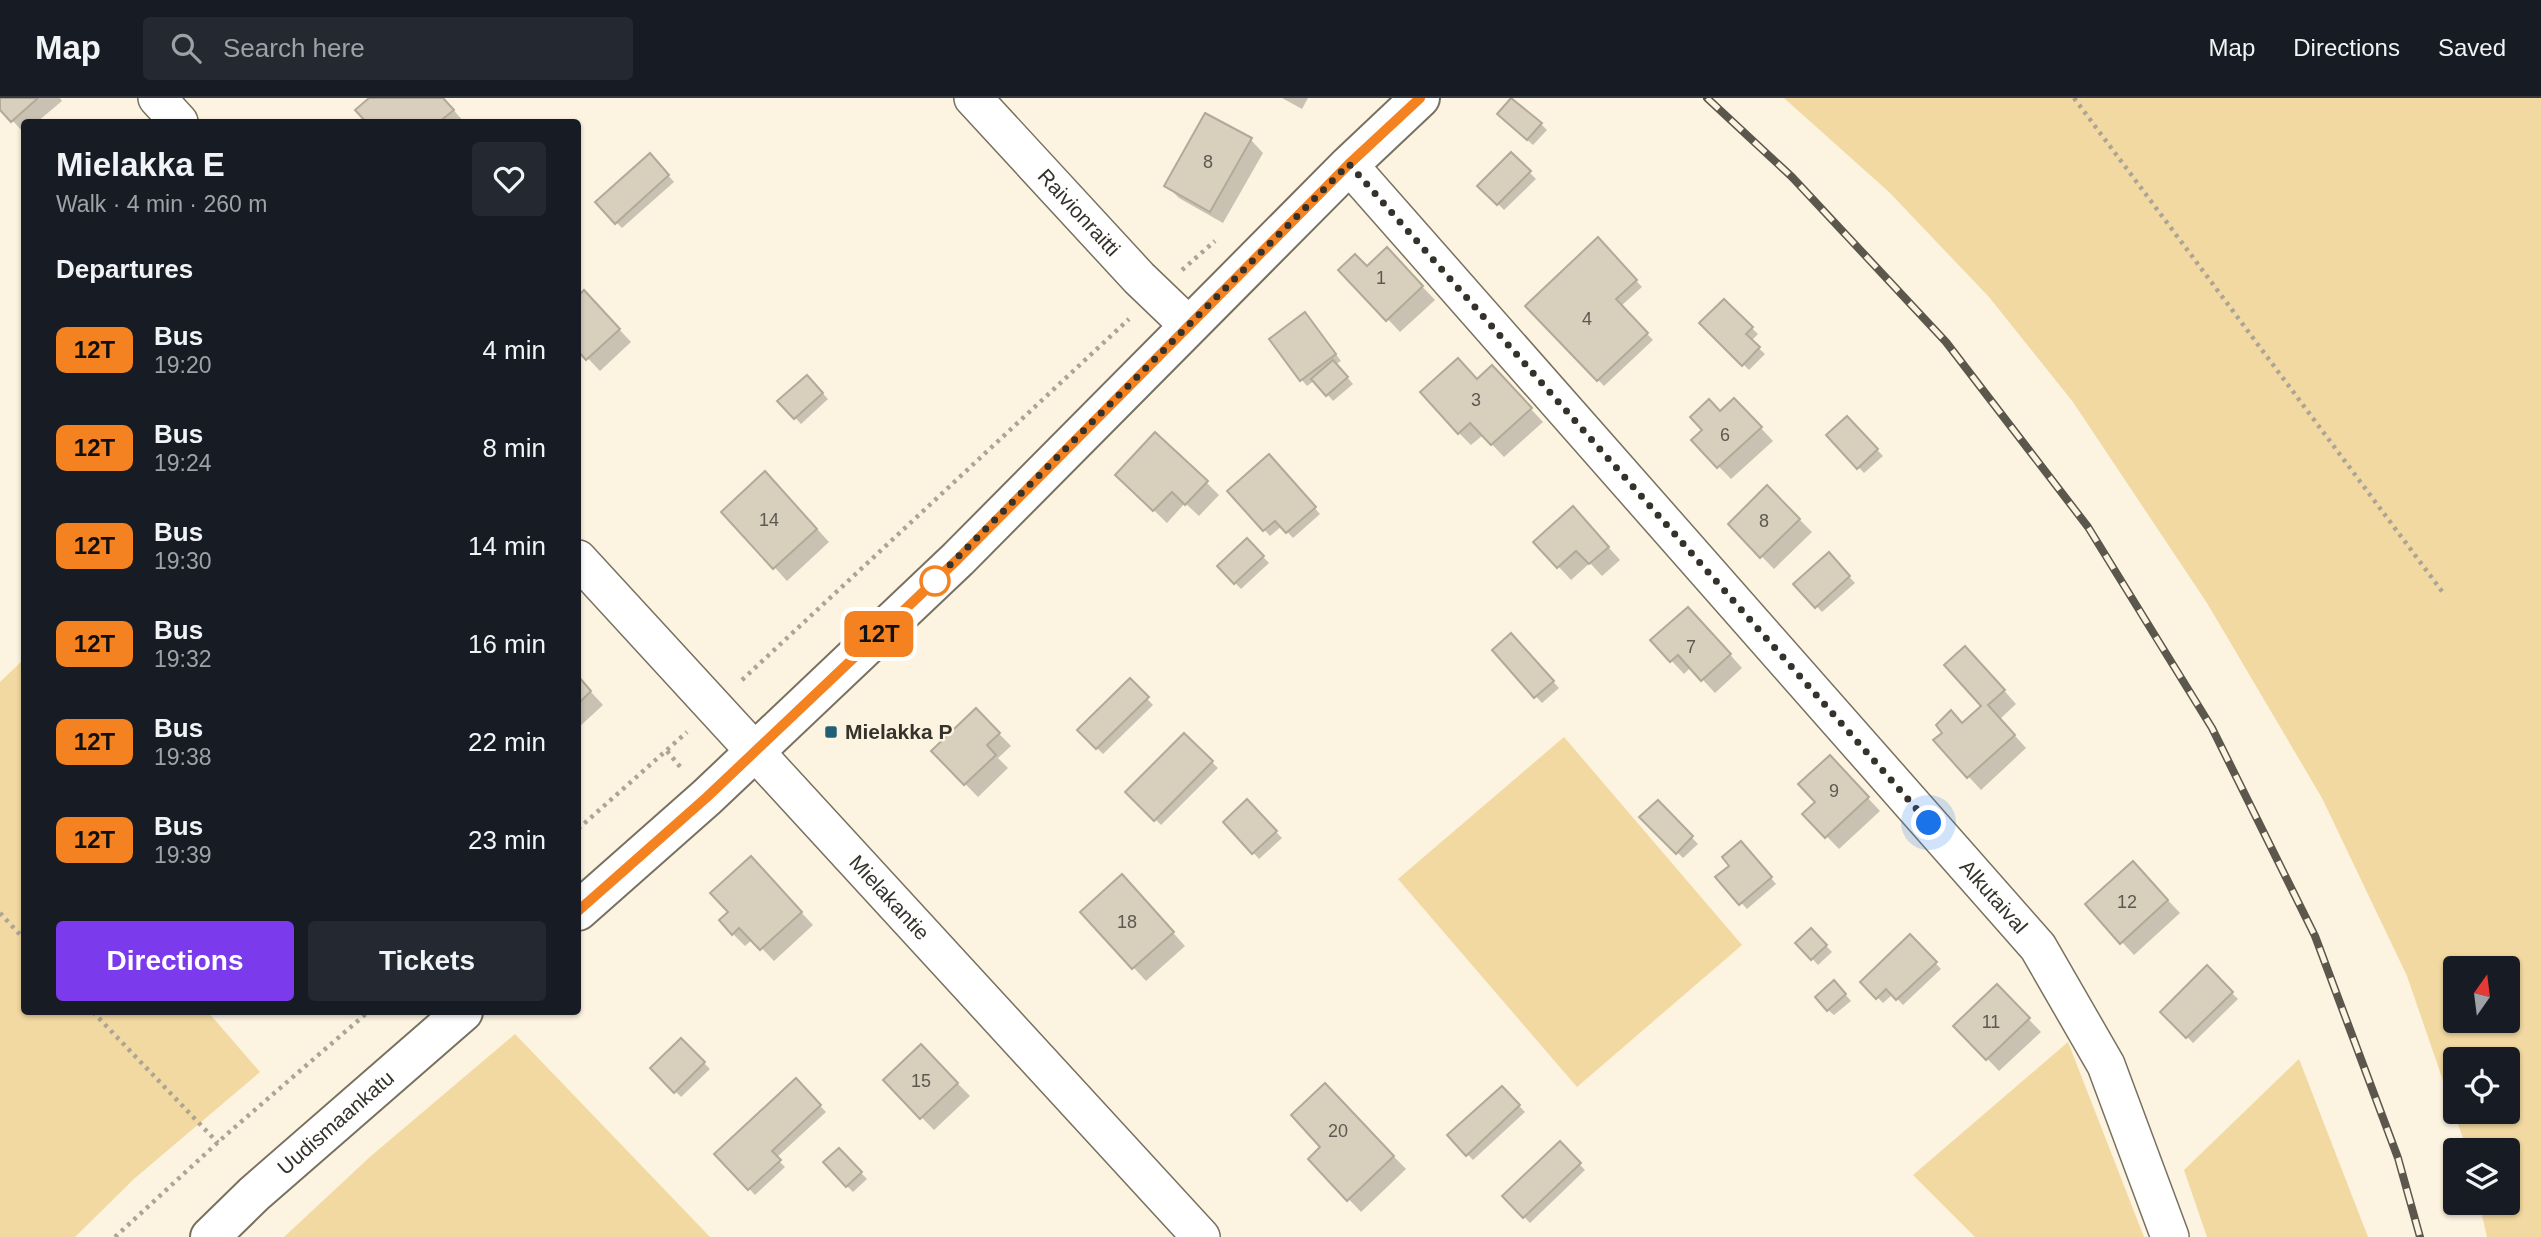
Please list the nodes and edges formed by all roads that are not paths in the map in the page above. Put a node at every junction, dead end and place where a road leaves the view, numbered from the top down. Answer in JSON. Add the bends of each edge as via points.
{"nodes":[{"id":1,"x":157,"y":98,"type":"edge"},
{"id":2,"x":973,"y":98,"type":"edge"},
{"id":3,"x":1420,"y":98,"type":"edge"},
{"id":4,"x":176,"y":119,"type":"edge"},
{"id":5,"x":1349,"y":164,"type":"junction"},
{"id":6,"x":1188,"y":325,"type":"junction"},
{"id":7,"x":581,"y":562,"type":"edge"},
{"id":8,"x":756,"y":751,"type":"junction"},
{"id":9,"x":581,"y":908,"type":"edge"},
{"id":10,"x":460,"y":1015,"type":"edge"},
{"id":11,"x":210,"y":1237,"type":"edge"},
{"id":12,"x":1201,"y":1237,"type":"edge"},
{"id":13,"x":2170,"y":1237,"type":"edge"}],
"edges":[{"from":1,"to":4,"type":"street"},
{"from":2,"to":6,"type":"street","name":"Raivionraitti"},
{"from":3,"to":5,"type":"street"},
{"from":5,"to":6,"type":"street"},
{"from":5,"to":13,"type":"street","name":"Alkutaival","via":[[2039,947],[2106,1065]]},
{"from":6,"to":8,"type":"street","via":[[958,559]]},
{"from":7,"to":8,"type":"street","name":"Mielakantie"},
{"from":8,"to":9,"type":"street"},
{"from":8,"to":12,"type":"street","name":"Mielakantie"},
{"from":10,"to":11,"type":"street","name":"Uudismaankatu"}]}
